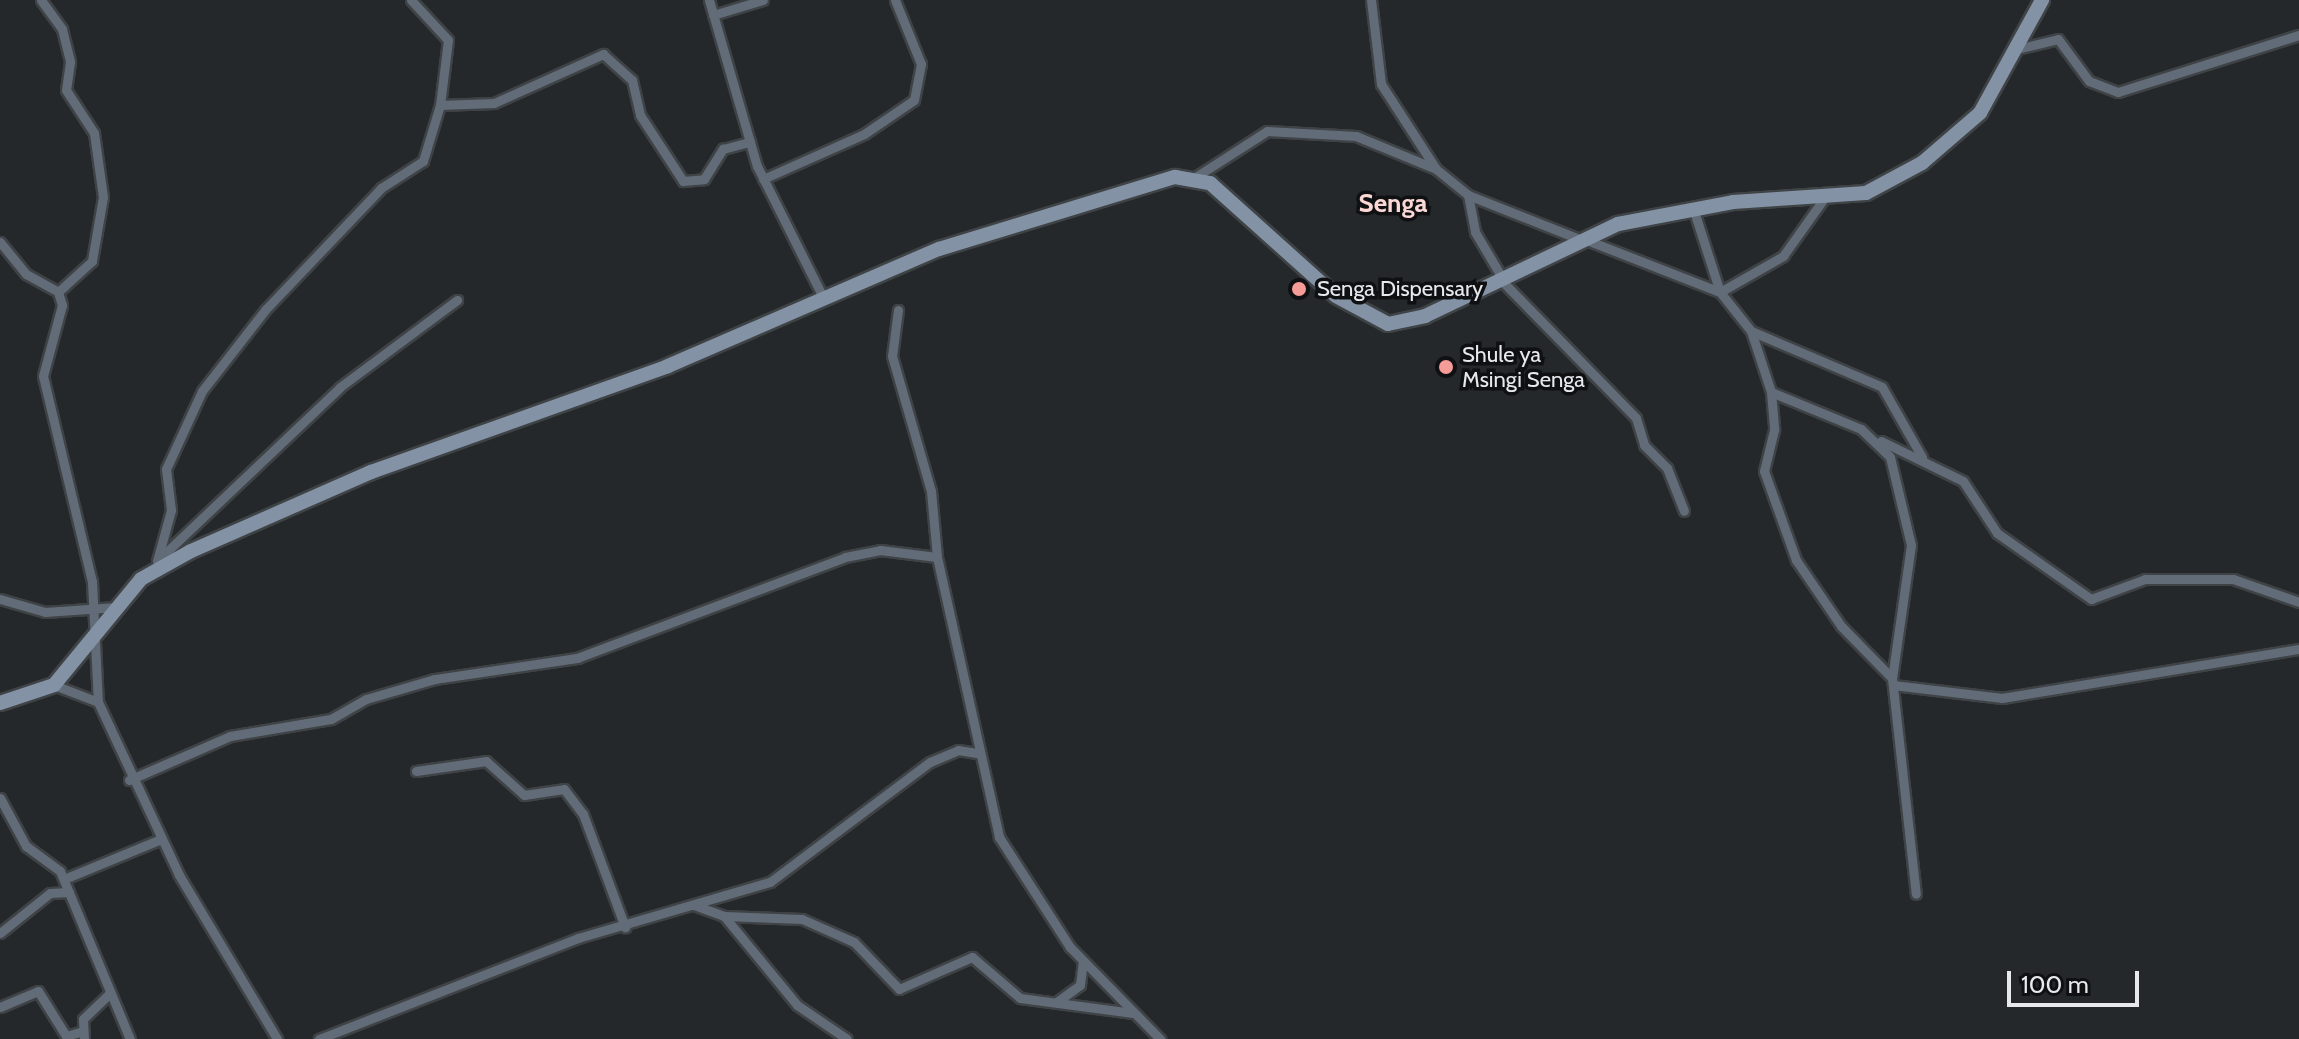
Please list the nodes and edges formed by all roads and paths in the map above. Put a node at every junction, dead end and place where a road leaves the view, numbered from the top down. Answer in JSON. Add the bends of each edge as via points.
{"nodes":[{"id":1,"x":41,"y":0,"type":"edge"},
{"id":2,"x":411,"y":0,"type":"edge"},
{"id":3,"x":709,"y":0,"type":"edge"},
{"id":4,"x":763,"y":0,"type":"edge"},
{"id":5,"x":895,"y":0,"type":"edge"},
{"id":6,"x":1371,"y":0,"type":"edge"},
{"id":7,"x":2042,"y":0,"type":"edge"},
{"id":8,"x":713,"y":15,"type":"junction"},
{"id":9,"x":2299,"y":35,"type":"edge"},
{"id":10,"x":2017,"y":49,"type":"junction"},
{"id":11,"x":440,"y":105,"type":"junction"},
{"id":12,"x":750,"y":142,"type":"junction"},
{"id":13,"x":1436,"y":169,"type":"junction"},
{"id":14,"x":1197,"y":176,"type":"junction"},
{"id":15,"x":763,"y":179,"type":"junction"},
{"id":16,"x":1468,"y":195,"type":"junction"},
{"id":17,"x":1825,"y":197,"type":"junction"},
{"id":18,"x":1693,"y":208,"type":"junction"},
{"id":19,"x":1580,"y":238,"type":"junction"},
{"id":20,"x":0,"y":242,"type":"edge"},
{"id":21,"x":1500,"y":277,"type":"junction"},
{"id":22,"x":58,"y":292,"type":"junction"},
{"id":23,"x":1720,"y":292,"type":"junction"},
{"id":24,"x":823,"y":297,"type":"junction"},
{"id":25,"x":457,"y":300,"type":"dead end"},
{"id":26,"x":898,"y":310,"type":"dead end"},
{"id":27,"x":1751,"y":331,"type":"junction"},
{"id":28,"x":1771,"y":392,"type":"junction"},
{"id":29,"x":1881,"y":441,"type":"junction"},
{"id":30,"x":1923,"y":459,"type":"junction"},
{"id":31,"x":1684,"y":511,"type":"dead end"},
{"id":32,"x":937,"y":557,"type":"junction"},
{"id":33,"x":153,"y":567,"type":"junction"},
{"id":34,"x":0,"y":599,"type":"edge"},
{"id":35,"x":2299,"y":602,"type":"edge"},
{"id":36,"x":117,"y":607,"type":"junction"},
{"id":37,"x":96,"y":611,"type":"junction"},
{"id":38,"x":99,"y":631,"type":"junction"},
{"id":39,"x":2299,"y":649,"type":"edge"},
{"id":40,"x":1892,"y":681,"type":"junction"},
{"id":41,"x":54,"y":685,"type":"junction"},
{"id":42,"x":98,"y":702,"type":"junction"},
{"id":43,"x":0,"y":703,"type":"edge"},
{"id":44,"x":977,"y":753,"type":"junction"},
{"id":45,"x":416,"y":771,"type":"dead end"},
{"id":46,"x":129,"y":780,"type":"junction"},
{"id":47,"x":0,"y":798,"type":"edge"},
{"id":48,"x":161,"y":839,"type":"junction"},
{"id":49,"x":64,"y":879,"type":"junction"},
{"id":50,"x":69,"y":892,"type":"junction"},
{"id":51,"x":1916,"y":894,"type":"dead end"},
{"id":52,"x":694,"y":905,"type":"junction"},
{"id":53,"x":724,"y":916,"type":"junction"},
{"id":54,"x":625,"y":927,"type":"junction"},
{"id":55,"x":0,"y":933,"type":"edge"},
{"id":56,"x":1083,"y":962,"type":"junction"},
{"id":57,"x":1082,"y":978,"type":"junction"},
{"id":58,"x":108,"y":995,"type":"junction"},
{"id":59,"x":1058,"y":1001,"type":"junction"},
{"id":60,"x":0,"y":1007,"type":"edge"},
{"id":61,"x":1085,"y":1008,"type":"junction"},
{"id":62,"x":1133,"y":1013,"type":"junction"},
{"id":63,"x":83,"y":1035,"type":"edge"},
{"id":64,"x":67,"y":1038,"type":"edge"},
{"id":65,"x":130,"y":1039,"type":"edge"},
{"id":66,"x":276,"y":1039,"type":"edge"},
{"id":67,"x":319,"y":1039,"type":"edge"},
{"id":68,"x":847,"y":1039,"type":"edge"},
{"id":69,"x":1160,"y":1039,"type":"edge"}],
"edges":[{"from":1,"to":22,"type":"street","via":[[62,29],[70,62],[66,90],[94,133],[103,197],[92,261]]},
{"from":2,"to":11,"type":"street","via":[[448,40]]},
{"from":3,"to":8,"type":"street"},
{"from":4,"to":8,"type":"street"},
{"from":5,"to":15,"type":"street","via":[[921,64],[914,100],[864,134]]},
{"from":6,"to":13,"type":"street","via":[[1381,84]]},
{"from":7,"to":10,"type":"street"},
{"from":8,"to":12,"type":"street"},
{"from":9,"to":10,"type":"street","via":[[2118,92],[2089,81],[2058,39]]},
{"from":10,"to":17,"type":"street","via":[[1985,107],[1929,158],[1866,193]]},
{"from":11,"to":12,"type":"street","via":[[494,103],[603,54],[632,80],[640,115],[683,181],[704,179],[723,149]]},
{"from":11,"to":33,"type":"street","via":[[423,161],[381,188],[265,310],[202,391],[166,469],[171,510]]},
{"from":12,"to":15,"type":"street"},
{"from":13,"to":14,"type":"street","via":[[1356,136],[1267,131]]},
{"from":13,"to":16,"type":"street"},
{"from":14,"to":21,"type":"street","via":[[1336,296],[1376,320],[1415,320]]},
{"from":14,"to":24,"type":"street","via":[[978,237]]},
{"from":15,"to":24,"type":"street"},
{"from":16,"to":19,"type":"street"},
{"from":16,"to":21,"type":"street","via":[[1475,232]]},
{"from":17,"to":18,"type":"street"},
{"from":17,"to":23,"type":"street","via":[[1783,256]]},
{"from":18,"to":19,"type":"street"},
{"from":18,"to":23,"type":"street"},
{"from":19,"to":21,"type":"street"},
{"from":19,"to":23,"type":"street"},
{"from":20,"to":22,"type":"street","via":[[26,274]]},
{"from":21,"to":31,"type":"street","via":[[1636,418]]},
{"from":22,"to":37,"type":"street","via":[[62,320],[43,376]]},
{"from":23,"to":27,"type":"street"},
{"from":24,"to":33,"type":"street","via":[[668,366],[371,472]]},
{"from":25,"to":33,"type":"street","via":[[340,387]]},
{"from":26,"to":32,"type":"street","via":[[892,356],[931,491]]},
{"from":27,"to":28,"type":"street"},
{"from":27,"to":30,"type":"street","via":[[1882,387]]},
{"from":28,"to":29,"type":"street"},
{"from":28,"to":40,"type":"street","via":[[1774,430],[1764,471],[1796,560],[1841,626]]},
{"from":29,"to":30,"type":"street"},
{"from":29,"to":40,"type":"street","via":[[1911,545]]},
{"from":30,"to":35,"type":"street","via":[[1971,488],[2007,542],[2091,599],[2145,579],[2233,579]]},
{"from":32,"to":44,"type":"street","via":[[970,680]]},
{"from":32,"to":46,"type":"street","via":[[880,550],[845,557],[577,658],[435,679],[366,699],[331,719],[230,736]]},
{"from":33,"to":36,"type":"street"},
{"from":34,"to":37,"type":"street","via":[[23,610]]},
{"from":36,"to":37,"type":"street"},
{"from":36,"to":38,"type":"street"},
{"from":37,"to":38,"type":"street"},
{"from":38,"to":41,"type":"street"},
{"from":38,"to":42,"type":"street"},
{"from":39,"to":40,"type":"street","via":[[2002,698]]},
{"from":40,"to":51,"type":"street"},
{"from":41,"to":42,"type":"street"},
{"from":41,"to":43,"type":"street"},
{"from":42,"to":46,"type":"street"},
{"from":44,"to":52,"type":"street","via":[[958,750],[930,762],[779,878]]},
{"from":44,"to":56,"type":"street","via":[[1005,847]]},
{"from":45,"to":54,"type":"street","via":[[486,761],[524,795],[564,789],[583,814]]},
{"from":46,"to":48,"type":"street"},
{"from":47,"to":49,"type":"street","via":[[26,846]]},
{"from":48,"to":49,"type":"street"},
{"from":48,"to":66,"type":"street"},
{"from":49,"to":50,"type":"street"},
{"from":50,"to":55,"type":"street","via":[[50,893]]},
{"from":50,"to":58,"type":"street"},
{"from":52,"to":53,"type":"street"},
{"from":52,"to":54,"type":"street"},
{"from":53,"to":59,"type":"street","via":[[784,915],[811,923],[854,942],[899,989],[972,957],[1009,994]]},
{"from":53,"to":68,"type":"street","via":[[797,1005]]},
{"from":54,"to":67,"type":"street","via":[[578,938]]},
{"from":56,"to":57,"type":"street"},
{"from":56,"to":62,"type":"street"},
{"from":57,"to":59,"type":"street"},
{"from":57,"to":61,"type":"street"},
{"from":58,"to":63,"type":"street","via":[[83,1019]]},
{"from":58,"to":65,"type":"street"},
{"from":59,"to":61,"type":"street"},
{"from":60,"to":64,"type":"street","via":[[42,992]]},
{"from":61,"to":62,"type":"street"},
{"from":62,"to":69,"type":"street"},
{"from":63,"to":64,"type":"street"}]}
